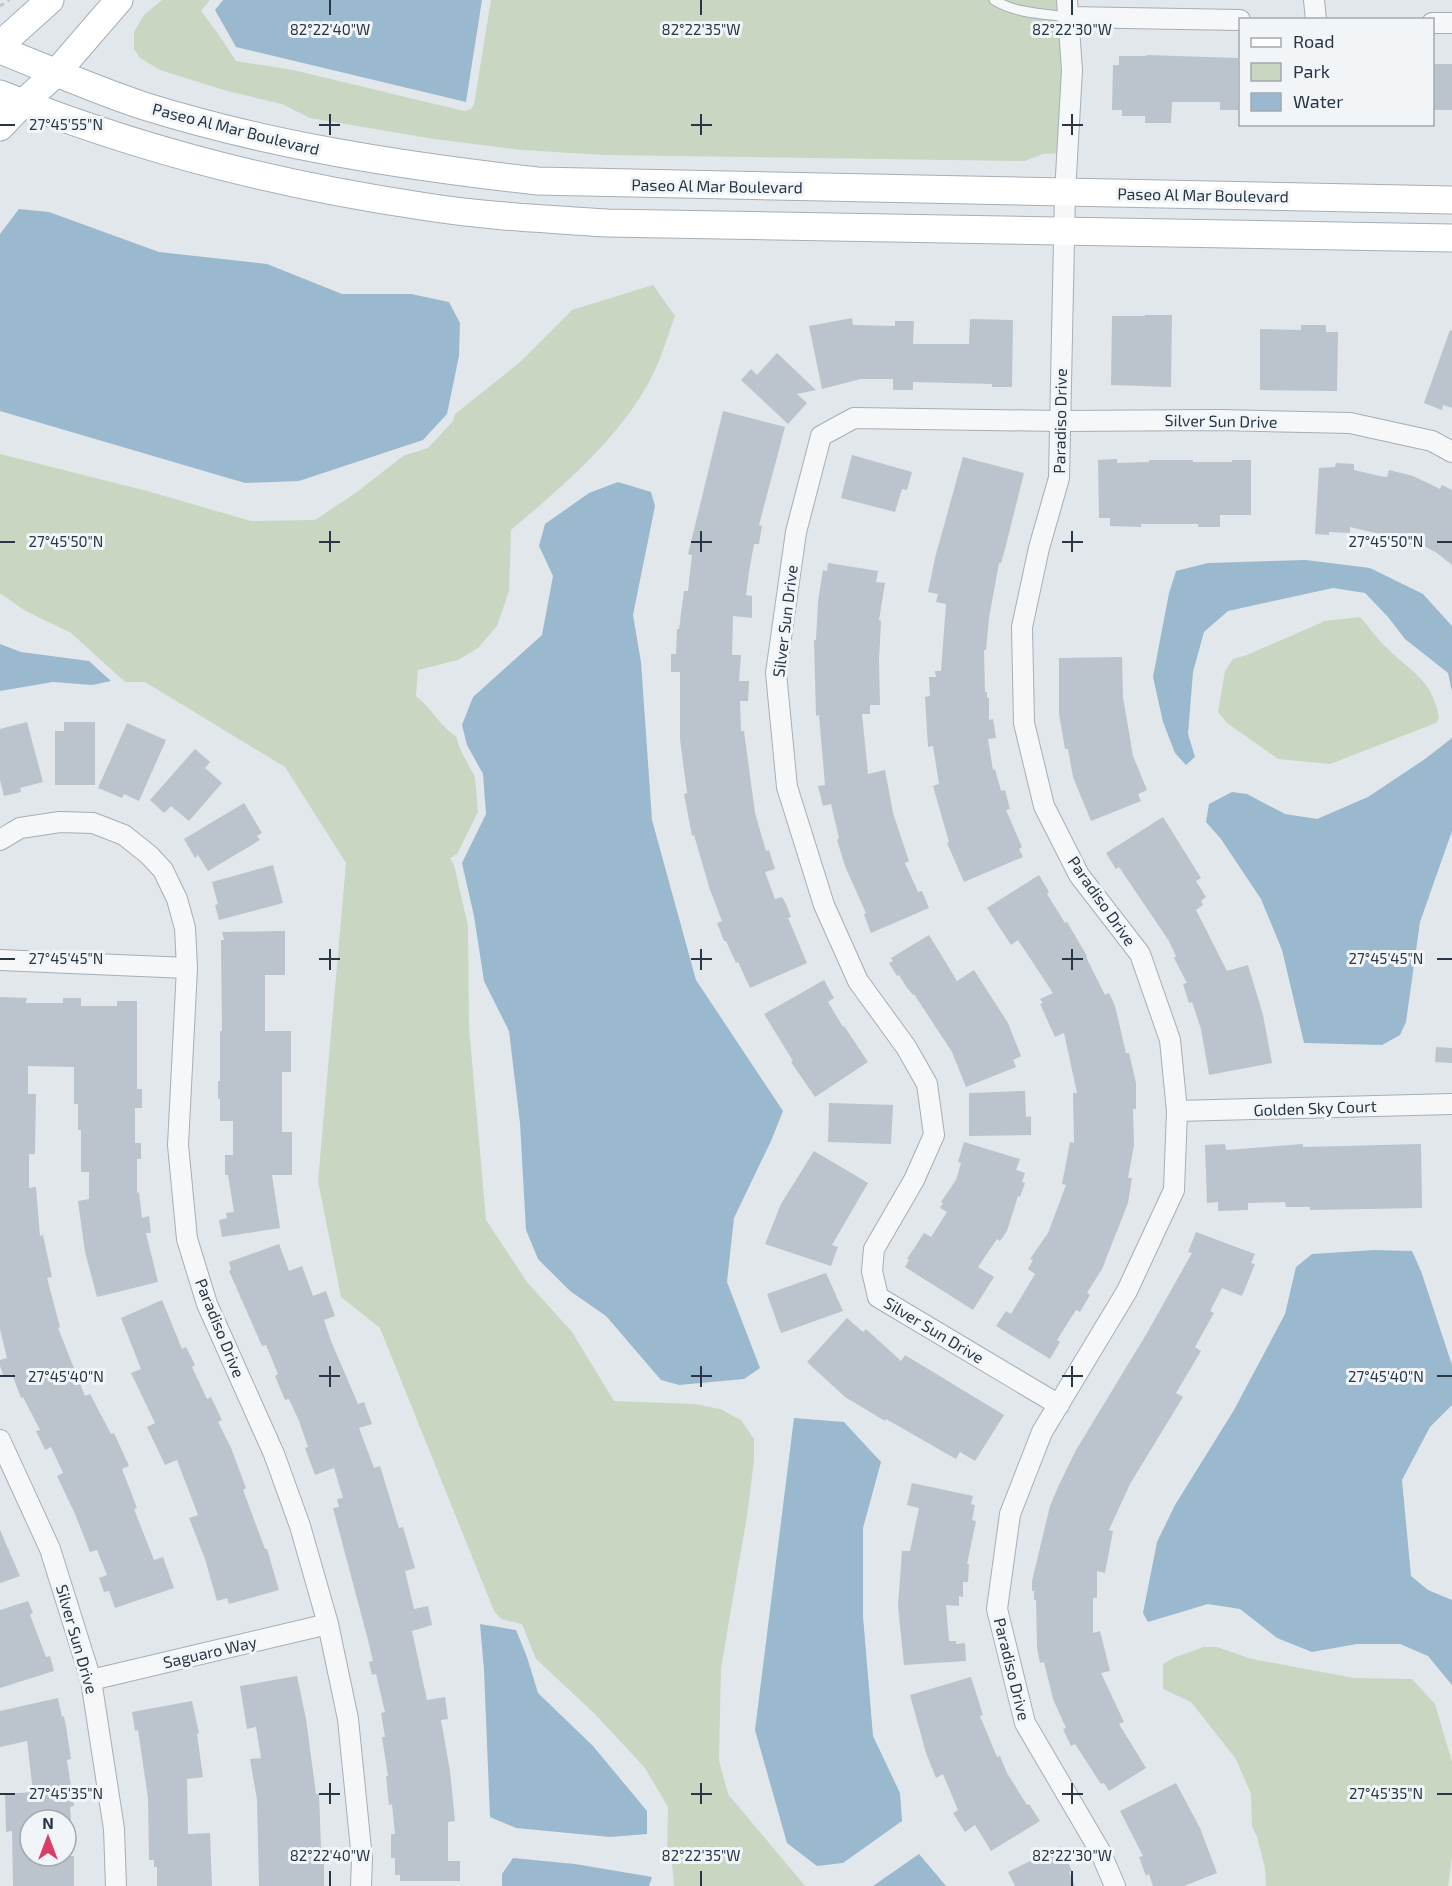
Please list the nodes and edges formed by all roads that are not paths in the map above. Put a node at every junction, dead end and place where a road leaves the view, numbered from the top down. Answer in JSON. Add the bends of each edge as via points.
{"nodes":[{"id":1,"x":50,"y":0,"type":"edge"},
{"id":2,"x":119,"y":0,"type":"edge"},
{"id":3,"x":994,"y":0,"type":"edge"},
{"id":4,"x":1314,"y":0,"type":"edge"},
{"id":5,"x":1067,"y":8,"type":"edge"},
{"id":6,"x":1316,"y":18,"type":"edge"},
{"id":7,"x":1239,"y":20,"type":"edge"},
{"id":8,"x":1434,"y":23,"type":"edge"},
{"id":9,"x":1452,"y":23,"type":"edge"},
{"id":10,"x":0,"y":45,"type":"edge"},
{"id":11,"x":0,"y":50,"type":"edge"},
{"id":12,"x":56,"y":73,"type":"junction"},
{"id":13,"x":11,"y":98,"type":"edge"},
{"id":14,"x":0,"y":127,"type":"edge"},
{"id":15,"x":1065,"y":193,"type":"junction"},
{"id":16,"x":1452,"y":200,"type":"edge"},
{"id":17,"x":1064,"y":230,"type":"junction"},
{"id":18,"x":1452,"y":238,"type":"edge"},
{"id":19,"x":1059,"y":421,"type":"junction"},
{"id":20,"x":1452,"y":452,"type":"edge"},
{"id":21,"x":0,"y":840,"type":"edge"},
{"id":22,"x":0,"y":960,"type":"edge"},
{"id":23,"x":187,"y":968,"type":"junction"},
{"id":24,"x":1452,"y":1104,"type":"edge"},
{"id":25,"x":1177,"y":1112,"type":"junction"},
{"id":26,"x":1059,"y":1405,"type":"junction"},
{"id":27,"x":0,"y":1440,"type":"edge"},
{"id":28,"x":328,"y":1624,"type":"junction"},
{"id":29,"x":91,"y":1680,"type":"junction"},
{"id":30,"x":117,"y":1886,"type":"edge"},
{"id":31,"x":361,"y":1886,"type":"edge"},
{"id":32,"x":1115,"y":1886,"type":"edge"}],
"edges":[{"from":1,"to":10,"type":"main road"},
{"from":2,"to":12,"type":"main road"},
{"from":3,"to":5,"type":"lane","via":[[1029,12]]},
{"from":4,"to":6,"type":"street"},
{"from":5,"to":7,"type":"street"},
{"from":5,"to":15,"type":"street","name":"Paradiso Drive","via":[[1072,70]]},
{"from":8,"to":9,"type":"street"},
{"from":11,"to":12,"type":"main road","name":"Paseo Al Mar Boulevard"},
{"from":12,"to":13,"type":"main road"},
{"from":12,"to":15,"type":"main road","name":"Paseo Al Mar Boulevard","via":[[144,106],[236,131],[346,156],[441,170],[549,182]]},
{"from":13,"to":14,"type":"main road"},
{"from":13,"to":17,"type":"main road","via":[[161,150],[305,186],[422,207],[607,223]]},
{"from":15,"to":16,"type":"main road","name":"Paseo Al Mar Boulevard"},
{"from":15,"to":17,"type":"street","name":"Paradiso Drive"},
{"from":17,"to":18,"type":"main road"},
{"from":17,"to":19,"type":"street","name":"Paradiso Drive"},
{"from":19,"to":20,"type":"street","name":"Silver Sun Drive","via":[[1350,423],[1432,441]]},
{"from":19,"to":25,"type":"street","name":"Paradiso Drive","via":[[1059,478],[1022,627],[1024,723],[1044,806],[1079,875],[1140,954],[1170,1040]]},
{"from":19,"to":26,"type":"street","name":"Silver Sun Drive","via":[[854,418],[821,435],[796,532],[776,673],[787,787],[824,905],[858,981],[927,1083],[934,1135],[914,1180],[874,1249],[872,1271],[879,1297]]},
{"from":21,"to":23,"type":"street","name":"Paradiso Drive","via":[[20,828],[60,822],[93,823],[124,835],[163,870],[177,899],[185,928]]},
{"from":22,"to":23,"type":"street"},
{"from":23,"to":28,"type":"street","name":"Paradiso Drive","via":[[178,1145],[187,1239],[207,1304],[274,1454]]},
{"from":24,"to":25,"type":"street","name":"Golden Sky Court"},
{"from":25,"to":26,"type":"street","name":"Paradiso Drive","via":[[1174,1190],[1127,1291]]},
{"from":26,"to":32,"type":"street","name":"Paradiso Drive","via":[[1042,1432],[1010,1514],[997,1609],[1025,1723],[1100,1851]]},
{"from":27,"to":29,"type":"street","name":"Silver Sun Drive","via":[[50,1549]]},
{"from":28,"to":29,"type":"street","name":"Saguaro Way"},
{"from":28,"to":31,"type":"street","name":"Paradiso Drive","via":[[348,1719],[362,1859]]},
{"from":29,"to":30,"type":"street","name":"Silver Sun Drive","via":[[114,1829]]}]}
